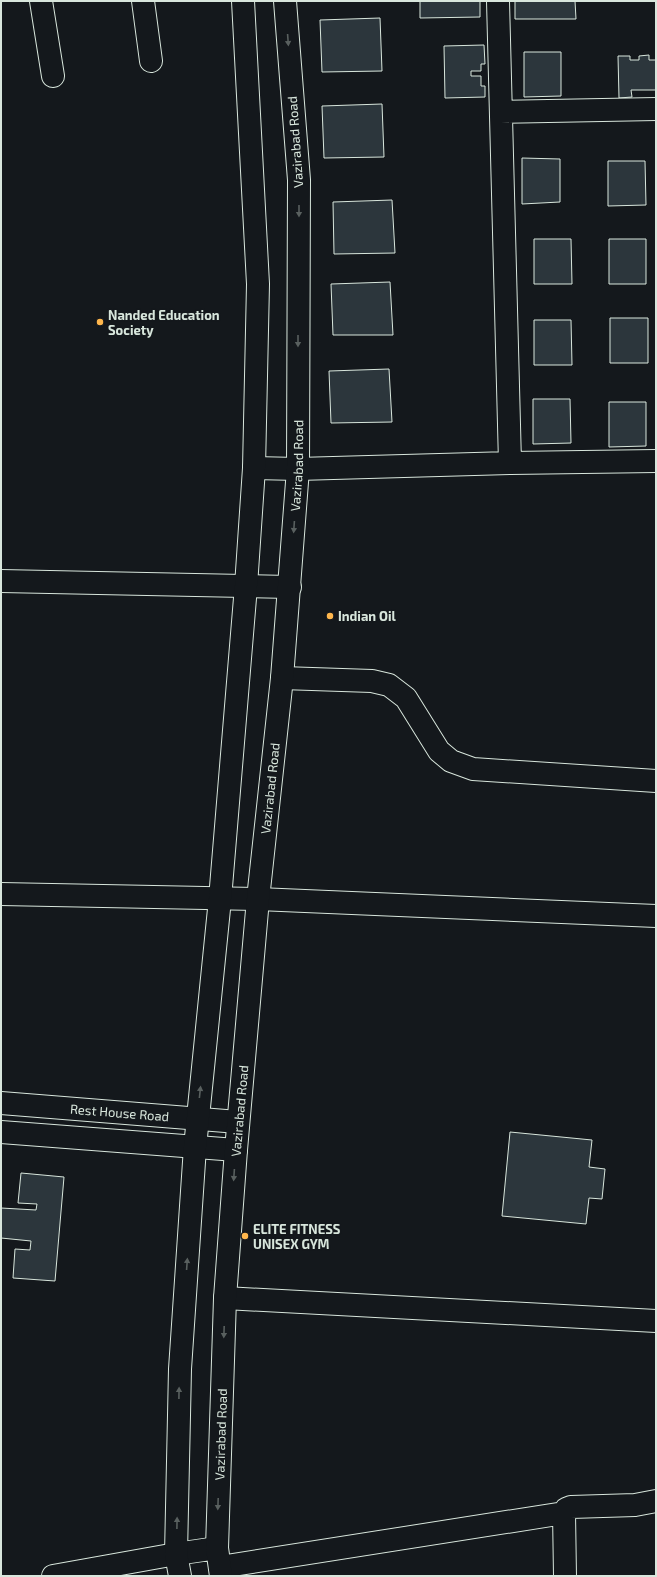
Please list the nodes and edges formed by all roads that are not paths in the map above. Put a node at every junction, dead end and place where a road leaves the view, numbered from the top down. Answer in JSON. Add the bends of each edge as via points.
{"nodes":[{"id":1,"x":41,"y":1,"type":"edge"},
{"id":2,"x":144,"y":1,"type":"edge"},
{"id":3,"x":243,"y":1,"type":"edge"},
{"id":4,"x":285,"y":1,"type":"edge"},
{"id":5,"x":498,"y":1,"type":"edge"},
{"id":6,"x":151,"y":61,"type":"dead end"},
{"id":7,"x":53,"y":76,"type":"dead end"},
{"id":8,"x":656,"y":109,"type":"edge"},
{"id":9,"x":501,"y":112,"type":"junction"},
{"id":10,"x":656,"y":461,"type":"edge"},
{"id":11,"x":510,"y":463,"type":"junction"},
{"id":12,"x":254,"y":468,"type":"junction"},
{"id":13,"x":298,"y":469,"type":"junction"},
{"id":14,"x":1,"y":581,"type":"edge"},
{"id":15,"x":246,"y":586,"type":"junction"},
{"id":16,"x":290,"y":587,"type":"junction"},
{"id":17,"x":282,"y":678,"type":"junction"},
{"id":18,"x":656,"y":781,"type":"edge"},
{"id":19,"x":1,"y":894,"type":"edge"},
{"id":20,"x":220,"y":898,"type":"junction"},
{"id":21,"x":258,"y":899,"type":"junction"},
{"id":22,"x":656,"y":916,"type":"edge"},
{"id":23,"x":1,"y":1103,"type":"edge"},
{"id":24,"x":197,"y":1118,"type":"junction"},
{"id":25,"x":238,"y":1122,"type":"junction"},
{"id":26,"x":1,"y":1132,"type":"edge"},
{"id":27,"x":195,"y":1147,"type":"junction"},
{"id":28,"x":236,"y":1150,"type":"junction"},
{"id":29,"x":225,"y":1298,"type":"junction"},
{"id":30,"x":656,"y":1321,"type":"edge"},
{"id":31,"x":656,"y":1502,"type":"edge"},
{"id":32,"x":564,"y":1514,"type":"junction"},
{"id":33,"x":176,"y":1554,"type":"junction"},
{"id":34,"x":219,"y":1564,"type":"edge"},
{"id":35,"x":53,"y":1576,"type":"edge"},
{"id":36,"x":180,"y":1576,"type":"edge"},
{"id":37,"x":565,"y":1576,"type":"edge"}],
"edges":[{"from":1,"to":7,"type":"street"},
{"from":2,"to":6,"type":"street"},
{"from":3,"to":12,"type":"street","via":[[258,284]]},
{"from":4,"to":13,"type":"street","name":"Vazirabad Road","one_way":true,"via":[[299,180]]},
{"from":5,"to":9,"type":"street"},
{"from":8,"to":9,"type":"street"},
{"from":9,"to":11,"type":"street"},
{"from":10,"to":11,"type":"street"},
{"from":11,"to":13,"type":"street"},
{"from":12,"to":13,"type":"street"},
{"from":12,"to":15,"type":"street"},
{"from":13,"to":16,"type":"street","name":"Vazirabad Road","one_way":true},
{"from":14,"to":15,"type":"street"},
{"from":15,"to":16,"type":"street"},
{"from":15,"to":20,"type":"street"},
{"from":16,"to":17,"type":"street","name":"Vazirabad Road"},
{"from":17,"to":18,"type":"street","via":[[372,680],[389,685],[406,698],[439,751],[452,761],[473,769]]},
{"from":17,"to":21,"type":"street","name":"Vazirabad Road"},
{"from":19,"to":20,"type":"street"},
{"from":20,"to":21,"type":"street"},
{"from":24,"to":20,"type":"street","one_way":true},
{"from":21,"to":22,"type":"street"},
{"from":21,"to":25,"type":"street","name":"Vazirabad Road"},
{"from":23,"to":24,"type":"street","name":"Rest House Road"},
{"from":24,"to":25,"type":"street","name":"Rest House Road"},
{"from":24,"to":27,"type":"street"},
{"from":25,"to":28,"type":"street","name":"Vazirabad Road"},
{"from":26,"to":27,"type":"street"},
{"from":27,"to":28,"type":"street"},
{"from":33,"to":27,"type":"street","one_way":true,"via":[[180,1369]]},
{"from":28,"to":29,"type":"street","name":"Vazirabad Road","one_way":true},
{"from":29,"to":30,"type":"street"},
{"from":29,"to":34,"type":"street","name":"Vazirabad Road","one_way":true},
{"from":31,"to":32,"type":"street","via":[[571,1507],[566,1509]]},
{"from":32,"to":34,"type":"street"},
{"from":32,"to":37,"type":"street"},
{"from":33,"to":34,"type":"street"},
{"from":33,"to":35,"type":"street"},
{"from":33,"to":36,"type":"street"}]}
